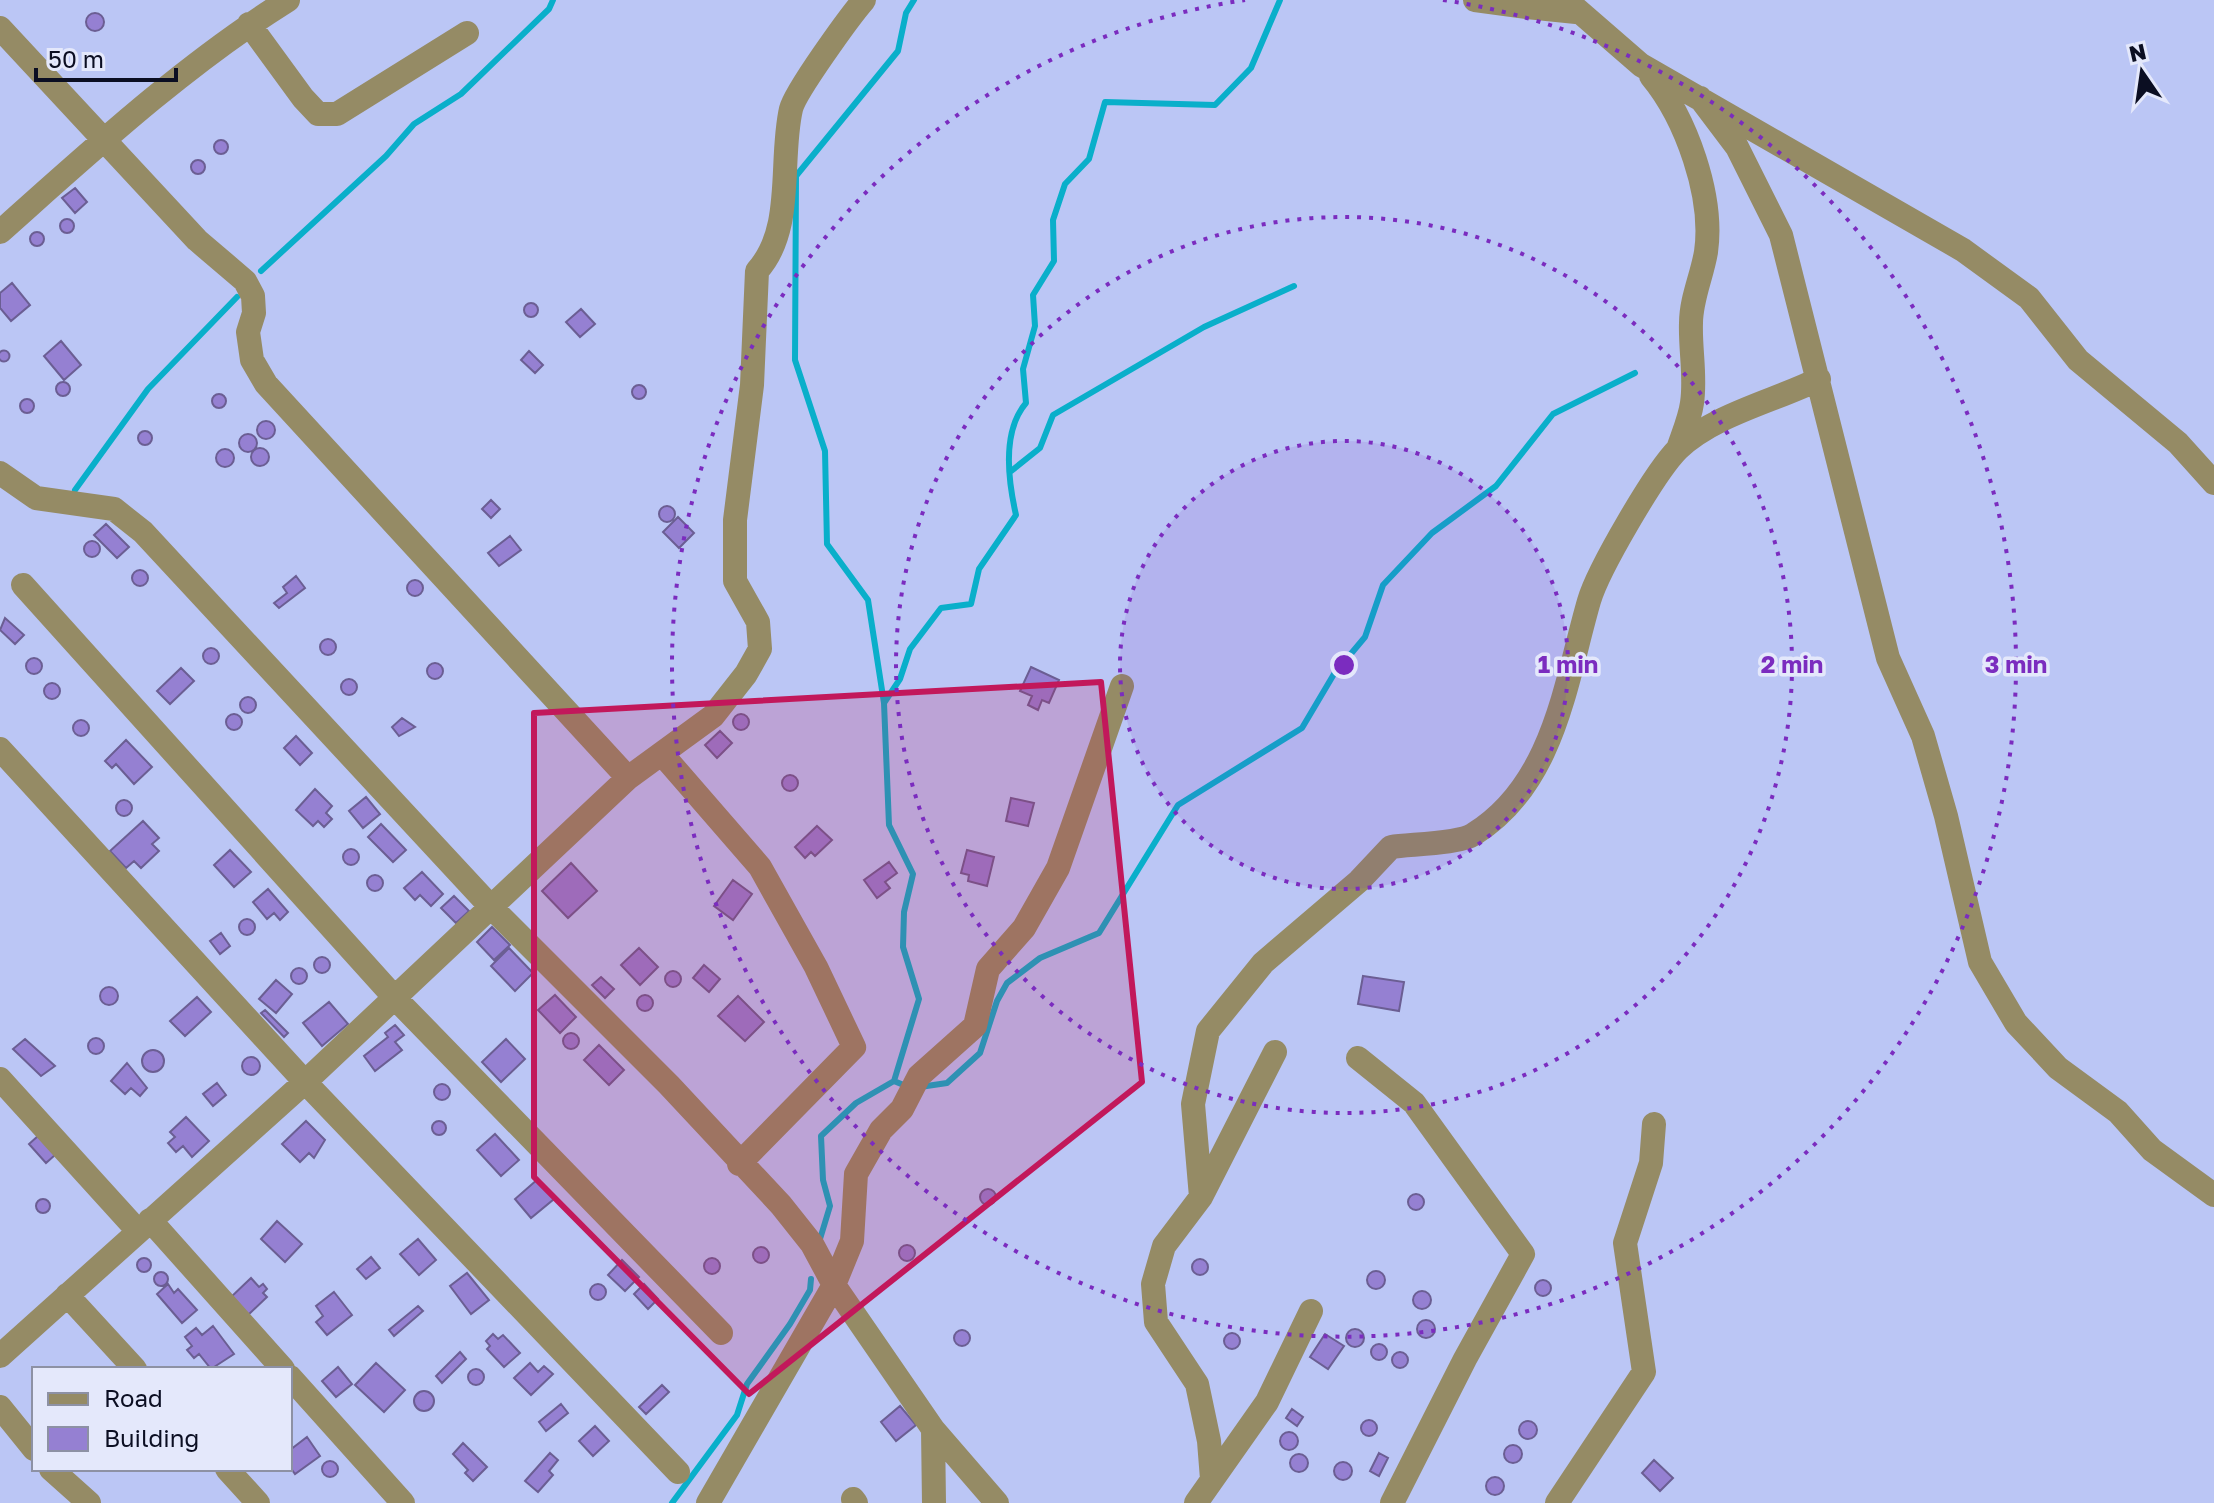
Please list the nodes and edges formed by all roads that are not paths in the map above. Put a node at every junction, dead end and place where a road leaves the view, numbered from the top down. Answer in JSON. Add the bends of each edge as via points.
{"nodes":[{"id":1,"x":288,"y":0,"type":"edge"},
{"id":2,"x":864,"y":0,"type":"edge"},
{"id":3,"x":1475,"y":0,"type":"edge"},
{"id":4,"x":1520,"y":4,"type":"edge"},
{"id":5,"x":1571,"y":6,"type":"edge"},
{"id":6,"x":249,"y":24,"type":"junction"},
{"id":7,"x":0,"y":28,"type":"edge"},
{"id":8,"x":467,"y":33,"type":"dead end"},
{"id":9,"x":1641,"y":65,"type":"junction"},
{"id":10,"x":1700,"y":98,"type":"junction"},
{"id":11,"x":103,"y":141,"type":"junction"},
{"id":12,"x":0,"y":232,"type":"edge"},
{"id":13,"x":1819,"y":379,"type":"junction"},
{"id":14,"x":1678,"y":449,"type":"junction"},
{"id":15,"x":0,"y":473,"type":"edge"},
{"id":16,"x":2214,"y":483,"type":"edge"},
{"id":17,"x":23,"y":585,"type":"dead end"},
{"id":18,"x":1122,"y":686,"type":"dead end"},
{"id":19,"x":0,"y":749,"type":"edge"},
{"id":20,"x":662,"y":754,"type":"junction"},
{"id":21,"x":628,"y":778,"type":"junction"},
{"id":22,"x":491,"y":907,"type":"junction"},
{"id":23,"x":395,"y":998,"type":"junction"},
{"id":24,"x":1275,"y":1052,"type":"dead end"},
{"id":25,"x":1358,"y":1058,"type":"dead end"},
{"id":26,"x":0,"y":1079,"type":"edge"},
{"id":27,"x":305,"y":1082,"type":"junction"},
{"id":28,"x":1654,"y":1124,"type":"dead end"},
{"id":29,"x":739,"y":1164,"type":"junction"},
{"id":30,"x":2214,"y":1195,"type":"edge"},
{"id":31,"x":1201,"y":1197,"type":"junction"},
{"id":32,"x":144,"y":1225,"type":"junction"},
{"id":33,"x":834,"y":1285,"type":"junction"},
{"id":34,"x":67,"y":1295,"type":"junction"},
{"id":35,"x":1311,"y":1311,"type":"dead end"},
{"id":36,"x":721,"y":1333,"type":"dead end"},
{"id":37,"x":0,"y":1356,"type":"edge"},
{"id":38,"x":133,"y":1367,"type":"edge"},
{"id":39,"x":281,"y":1367,"type":"edge"},
{"id":40,"x":292,"y":1379,"type":"edge"},
{"id":41,"x":0,"y":1407,"type":"edge"},
{"id":42,"x":933,"y":1429,"type":"junction"},
{"id":43,"x":32,"y":1447,"type":"edge"},
{"id":44,"x":53,"y":1471,"type":"edge"},
{"id":45,"x":229,"y":1471,"type":"edge"},
{"id":46,"x":678,"y":1472,"type":"dead end"},
{"id":47,"x":1212,"y":1479,"type":"junction"},
{"id":48,"x":713,"y":1501,"type":"edge"},
{"id":49,"x":89,"y":1503,"type":"edge"},
{"id":50,"x":258,"y":1503,"type":"edge"},
{"id":51,"x":403,"y":1503,"type":"edge"},
{"id":52,"x":934,"y":1503,"type":"edge"},
{"id":53,"x":997,"y":1503,"type":"edge"},
{"id":54,"x":1196,"y":1503,"type":"edge"},
{"id":55,"x":1392,"y":1503,"type":"edge"},
{"id":56,"x":1557,"y":1503,"type":"edge"}],
"edges":[{"from":1,"to":6,"type":"street"},
{"from":2,"to":20,"type":"street","via":[[791,106],[779,222],[768,259],[757,271],[752,385],[735,520],[735,581],[758,622],[760,649],[713,716]]},
{"from":3,"to":4,"type":"street"},
{"from":4,"to":5,"type":"street"},
{"from":5,"to":9,"type":"street"},
{"from":6,"to":8,"type":"street","via":[[318,114],[337,114]]},
{"from":6,"to":11,"type":"street"},
{"from":7,"to":11,"type":"street"},
{"from":9,"to":10,"type":"street"},
{"from":9,"to":14,"type":"street","via":[[1672,103],[1695,164],[1708,222],[1691,324],[1692,404]]},
{"from":10,"to":13,"type":"street","via":[[1737,147],[1781,235]]},
{"from":10,"to":16,"type":"street","via":[[1963,250],[2029,298],[2078,360],[2178,443]]},
{"from":11,"to":12,"type":"street"},
{"from":11,"to":21,"type":"street","via":[[197,240],[245,281],[253,296],[248,332],[252,360],[266,384]]},
{"from":13,"to":14,"type":"street","via":[[1720,422]]},
{"from":13,"to":30,"type":"street","via":[[1888,658],[1923,736],[1980,962],[2016,1023],[2058,1068],[2118,1112],[2152,1150]]},
{"from":14,"to":31,"type":"street","via":[[1650,485],[1590,597],[1563,709],[1522,792],[1472,836],[1391,847],[1263,963],[1208,1031],[1193,1104]]},
{"from":15,"to":22,"type":"street","via":[[36,498],[114,509],[143,532]]},
{"from":17,"to":23,"type":"street"},
{"from":18,"to":33,"type":"street","via":[[1058,868],[1024,928],[988,969],[975,1026],[919,1076],[856,1174],[852,1241]]},
{"from":19,"to":27,"type":"street"},
{"from":20,"to":21,"type":"street"},
{"from":20,"to":29,"type":"street","via":[[760,867],[854,1047]]},
{"from":21,"to":22,"type":"street"},
{"from":22,"to":23,"type":"street"},
{"from":22,"to":29,"type":"street","via":[[669,1085]]},
{"from":23,"to":27,"type":"street"},
{"from":23,"to":36,"type":"street"},
{"from":24,"to":31,"type":"street"},
{"from":25,"to":55,"type":"street","via":[[1414,1103],[1523,1254]]},
{"from":26,"to":32,"type":"street"},
{"from":27,"to":32,"type":"street"},
{"from":27,"to":46,"type":"street"},
{"from":28,"to":56,"type":"street","via":[[1651,1163],[1625,1243],[1644,1372]]},
{"from":29,"to":33,"type":"street","via":[[812,1244]]},
{"from":31,"to":47,"type":"street","via":[[1164,1246],[1153,1284],[1156,1322],[1197,1384]]},
{"from":32,"to":34,"type":"street"},
{"from":32,"to":39,"type":"street"},
{"from":33,"to":42,"type":"street"},
{"from":33,"to":48,"type":"street","via":[[740,1443]]},
{"from":34,"to":37,"type":"street"},
{"from":34,"to":38,"type":"street"},
{"from":35,"to":47,"type":"street","via":[[1267,1402]]},
{"from":40,"to":51,"type":"street"},
{"from":41,"to":43,"type":"street"},
{"from":42,"to":52,"type":"street"},
{"from":42,"to":53,"type":"street"},
{"from":44,"to":49,"type":"street"},
{"from":45,"to":50,"type":"street"},
{"from":47,"to":54,"type":"street"}]}
